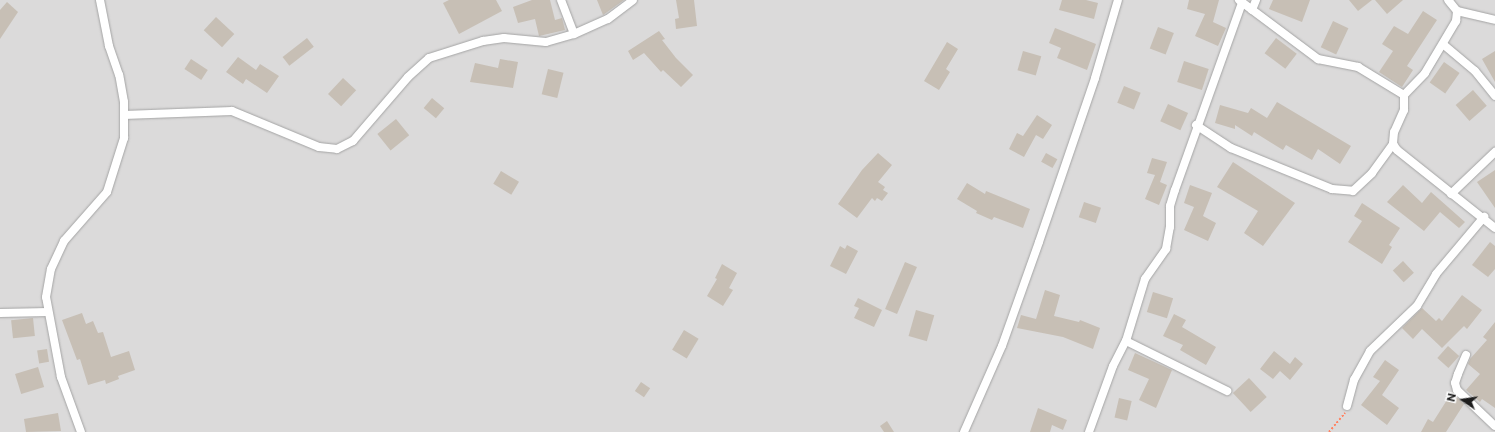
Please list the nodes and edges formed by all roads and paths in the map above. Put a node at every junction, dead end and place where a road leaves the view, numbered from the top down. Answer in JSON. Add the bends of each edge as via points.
{"nodes":[{"id":1,"x":100,"y":0,"type":"edge"},
{"id":2,"x":561,"y":0,"type":"edge"},
{"id":3,"x":633,"y":0,"type":"edge"},
{"id":4,"x":1118,"y":0,"type":"edge"},
{"id":5,"x":1256,"y":0,"type":"edge"},
{"id":6,"x":1448,"y":0,"type":"edge"},
{"id":7,"x":1240,"y":1,"type":"edge"},
{"id":8,"x":1252,"y":10,"type":"junction"},
{"id":9,"x":1457,"y":11,"type":"junction"},
{"id":10,"x":1495,"y":20,"type":"edge"},
{"id":11,"x":574,"y":34,"type":"junction"},
{"id":12,"x":1444,"y":45,"type":"junction"},
{"id":13,"x":1404,"y":95,"type":"junction"},
{"id":14,"x":1495,"y":96,"type":"edge"},
{"id":15,"x":124,"y":115,"type":"junction"},
{"id":16,"x":1196,"y":125,"type":"junction"},
{"id":17,"x":1393,"y":144,"type":"junction"},
{"id":18,"x":1495,"y":152,"type":"edge"},
{"id":19,"x":1451,"y":194,"type":"junction"},
{"id":20,"x":1484,"y":217,"type":"junction"},
{"id":21,"x":1495,"y":228,"type":"edge"},
{"id":22,"x":48,"y":312,"type":"junction"},
{"id":23,"x":0,"y":313,"type":"edge"},
{"id":24,"x":1126,"y":341,"type":"junction"},
{"id":25,"x":1466,"y":355,"type":"dead end"},
{"id":26,"x":1227,"y":391,"type":"dead end"},
{"id":27,"x":1347,"y":406,"type":"joint"},
{"id":28,"x":1495,"y":426,"type":"edge"},
{"id":29,"x":81,"y":432,"type":"edge"},
{"id":30,"x":964,"y":432,"type":"edge"},
{"id":31,"x":1089,"y":432,"type":"edge"},
{"id":32,"x":1329,"y":432,"type":"edge"}],
"edges":[{"from":1,"to":15,"type":"street","via":[[109,46],[119,75]]},
{"from":2,"to":11,"type":"street"},
{"from":3,"to":11,"type":"street","via":[[608,18]]},
{"from":4,"to":30,"type":"street","via":[[1095,78],[1002,346]]},
{"from":5,"to":8,"type":"street"},
{"from":6,"to":9,"type":"street"},
{"from":7,"to":8,"type":"street"},
{"from":7,"to":16,"type":"street"},
{"from":8,"to":13,"type":"street","via":[[1318,59],[1358,67]]},
{"from":9,"to":10,"type":"street"},
{"from":9,"to":12,"type":"street","via":[[1456,21]]},
{"from":11,"to":15,"type":"street","via":[[546,42],[504,38],[483,41],[429,58],[408,77],[353,141],[337,149],[319,147],[232,111]]},
{"from":12,"to":13,"type":"street","via":[[1425,73]]},
{"from":12,"to":14,"type":"street","via":[[1475,71]]},
{"from":13,"to":17,"type":"street","via":[[1404,110],[1394,132]]},
{"from":15,"to":22,"type":"street","via":[[124,138],[108,192],[64,241],[51,268],[46,297]]},
{"from":16,"to":17,"type":"street","via":[[1231,148],[1332,189],[1353,191],[1372,173]]},
{"from":16,"to":24,"type":"street","via":[[1170,206],[1166,249],[1145,279]]},
{"from":17,"to":19,"type":"street"},
{"from":18,"to":19,"type":"street"},
{"from":19,"to":20,"type":"street"},
{"from":20,"to":21,"type":"street"},
{"from":20,"to":27,"type":"street","via":[[1445,262],[1417,306],[1370,351],[1354,380]]},
{"from":22,"to":23,"type":"street"},
{"from":22,"to":29,"type":"street","via":[[61,377]]},
{"from":24,"to":26,"type":"street"},
{"from":24,"to":31,"type":"street","via":[[1113,366]]},
{"from":25,"to":28,"type":"street","via":[[1458,374],[1458,390]]},
{"from":27,"to":32,"type":"path","via":[[1341,421]]}]}
